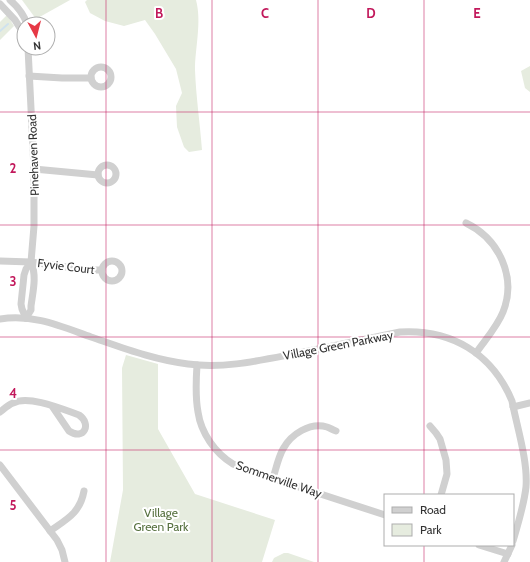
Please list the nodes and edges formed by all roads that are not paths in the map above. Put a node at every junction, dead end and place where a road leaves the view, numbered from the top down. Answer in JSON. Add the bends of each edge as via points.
{"nodes":[{"id":1,"x":10,"y":0,"type":"edge"},
{"id":2,"x":0,"y":4,"type":"edge"},
{"id":3,"x":23,"y":16,"type":"edge"},
{"id":4,"x":16,"y":22,"type":"edge"},
{"id":5,"x":28,"y":56,"type":"edge"},
{"id":6,"x":29,"y":76,"type":"junction"},
{"id":7,"x":91,"y":78,"type":"dead end"},
{"id":8,"x":34,"y":169,"type":"junction"},
{"id":9,"x":98,"y":175,"type":"dead end"},
{"id":10,"x":466,"y":223,"type":"dead end"},
{"id":11,"x":0,"y":260,"type":"edge"},
{"id":12,"x":30,"y":262,"type":"junction"},
{"id":13,"x":102,"y":270,"type":"dead end"},
{"id":14,"x":26,"y":318,"type":"junction"},
{"id":15,"x":0,"y":319,"type":"edge"},
{"id":16,"x":476,"y":353,"type":"junction"},
{"id":17,"x":197,"y":365,"type":"junction"},
{"id":18,"x":530,"y":402,"type":"edge"},
{"id":19,"x":52,"y":406,"type":"junction"},
{"id":20,"x":513,"y":407,"type":"junction"},
{"id":21,"x":0,"y":412,"type":"edge"},
{"id":22,"x":430,"y":426,"type":"dead end"},
{"id":23,"x":336,"y":431,"type":"dead end"},
{"id":24,"x":0,"y":465,"type":"edge"},
{"id":25,"x":273,"y":478,"type":"junction"},
{"id":26,"x":84,"y":491,"type":"dead end"},
{"id":27,"x":441,"y":494,"type":"edge"},
{"id":28,"x":384,"y":515,"type":"edge"},
{"id":29,"x":50,"y":531,"type":"junction"},
{"id":30,"x":514,"y":537,"type":"edge"},
{"id":31,"x":482,"y":546,"type":"edge"},
{"id":32,"x":512,"y":546,"type":"edge"},
{"id":33,"x":508,"y":554,"type":"junction"},
{"id":34,"x":65,"y":562,"type":"edge"},
{"id":35,"x":504,"y":562,"type":"edge"}],
"edges":[{"from":1,"to":3,"type":"street"},
{"from":2,"to":4,"type":"street"},
{"from":5,"to":6,"type":"street","name":"Pinehaven Road"},
{"from":6,"to":7,"type":"street"},
{"from":6,"to":8,"type":"street","name":"Pinehaven Road"},
{"from":8,"to":9,"type":"street"},
{"from":8,"to":12,"type":"street","name":"Pinehaven Road","via":[[34,226]]},
{"from":10,"to":16,"type":"street","via":[[489,239],[501,256],[508,282],[507,300],[499,321]]},
{"from":11,"to":12,"type":"street","name":"Fyvie Court"},
{"from":12,"to":13,"type":"street","name":"Fyvie Court"},
{"from":12,"to":14,"type":"street","name":"Pinehaven Road","via":[[24,275],[22,309]]},
{"from":12,"to":14,"type":"street","name":"Pinehaven Road","via":[[34,275],[31,310]]},
{"from":14,"to":15,"type":"street","name":"Village Green Parkway"},
{"from":14,"to":17,"type":"street","name":"Village Green Parkway","via":[[48,322],[148,356]]},
{"from":16,"to":17,"type":"street","name":"Village Green Parkway","via":[[439,335],[400,332],[247,363]]},
{"from":16,"to":20,"type":"street","name":"Village Green Parkway","via":[[494,370]]},
{"from":17,"to":25,"type":"street","name":"Sommerville Way","via":[[196,400],[206,436],[232,463]]},
{"from":18,"to":20,"type":"street"},
{"from":19,"to":19,"type":"street","via":[[74,434],[79,435],[85,430],[86,421],[79,415]]},
{"from":19,"to":21,"type":"street","via":[[34,401],[19,401],[13,402]]},
{"from":20,"to":30,"type":"street","name":"Village Green Parkway","via":[[526,474],[523,502]]},
{"from":22,"to":27,"type":"street","via":[[440,439],[446,460],[447,474]]},
{"from":23,"to":25,"type":"street","via":[[328,427],[315,426],[293,436],[283,449]]},
{"from":24,"to":29,"type":"street"},
{"from":25,"to":28,"type":"street","name":"Sommerville Way"},
{"from":26,"to":29,"type":"street","via":[[76,510]]},
{"from":29,"to":34,"type":"street","via":[[62,550]]},
{"from":31,"to":33,"type":"street"},
{"from":32,"to":33,"type":"street"},
{"from":33,"to":35,"type":"street"}]}
